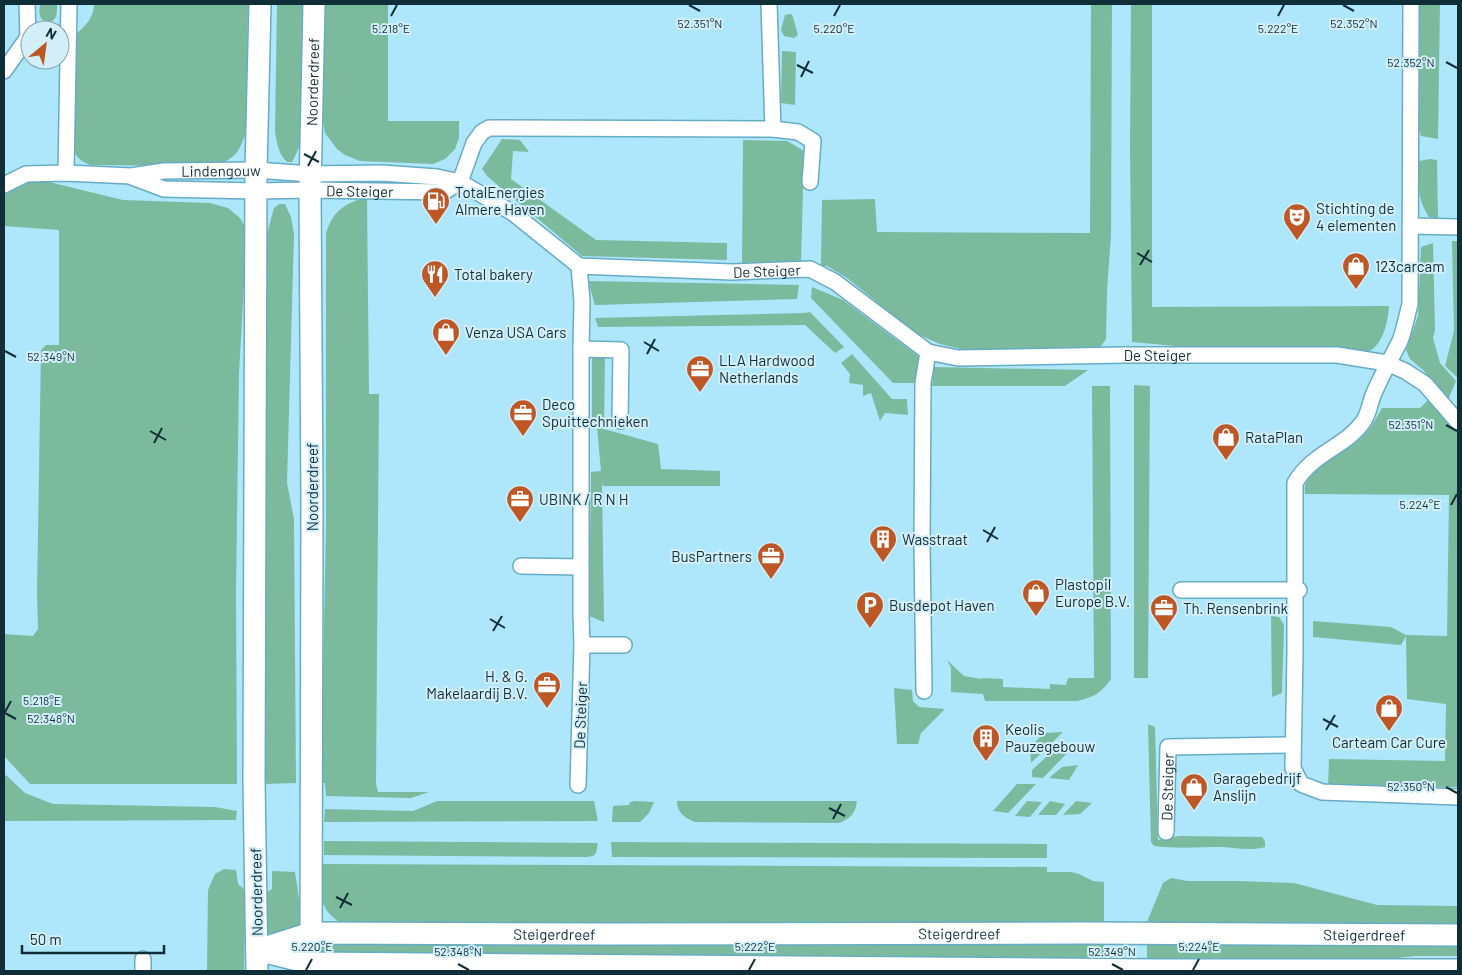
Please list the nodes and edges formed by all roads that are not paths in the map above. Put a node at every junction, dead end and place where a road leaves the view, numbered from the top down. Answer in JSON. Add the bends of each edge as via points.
{"nodes":[{"id":1,"x":28,"y":4,"type":"edge"},
{"id":2,"x":69,"y":4,"type":"edge"},
{"id":3,"x":260,"y":4,"type":"edge"},
{"id":4,"x":314,"y":4,"type":"edge"},
{"id":5,"x":769,"y":4,"type":"edge"},
{"id":6,"x":1411,"y":4,"type":"edge"},
{"id":7,"x":28,"y":20,"type":"edge"},
{"id":8,"x":66,"y":20,"type":"edge"},
{"id":9,"x":20,"y":49,"type":"edge"},
{"id":10,"x":64,"y":70,"type":"edge"},
{"id":11,"x":4,"y":71,"type":"edge"},
{"id":12,"x":773,"y":129,"type":"junction"},
{"id":13,"x":66,"y":173,"type":"junction"},
{"id":14,"x":131,"y":176,"type":"junction"},
{"id":15,"x":256,"y":180,"type":"junction"},
{"id":16,"x":311,"y":182,"type":"junction"},
{"id":17,"x":460,"y":182,"type":"junction"},
{"id":18,"x":810,"y":182,"type":"dead end"},
{"id":19,"x":4,"y":185,"type":"edge"},
{"id":20,"x":1411,"y":226,"type":"junction"},
{"id":21,"x":1458,"y":228,"type":"edge"},
{"id":22,"x":578,"y":266,"type":"junction"},
{"id":23,"x":581,"y":348,"type":"junction"},
{"id":24,"x":928,"y":352,"type":"junction"},
{"id":25,"x":1387,"y":363,"type":"junction"},
{"id":26,"x":620,"y":421,"type":"dead end"},
{"id":27,"x":1458,"y":422,"type":"edge"},
{"id":28,"x":521,"y":566,"type":"dead end"},
{"id":29,"x":581,"y":567,"type":"junction"},
{"id":30,"x":1181,"y":590,"type":"dead end"},
{"id":31,"x":1297,"y":590,"type":"junction"},
{"id":32,"x":582,"y":645,"type":"junction"},
{"id":33,"x":624,"y":645,"type":"dead end"},
{"id":34,"x":924,"y":691,"type":"dead end"},
{"id":35,"x":1293,"y":745,"type":"junction"},
{"id":36,"x":578,"y":785,"type":"dead end"},
{"id":37,"x":1458,"y":797,"type":"edge"},
{"id":38,"x":1166,"y":832,"type":"dead end"},
{"id":39,"x":311,"y":933,"type":"junction"},
{"id":40,"x":1458,"y":935,"type":"edge"},
{"id":41,"x":257,"y":950,"type":"junction"},
{"id":42,"x":310,"y":967,"type":"edge"},
{"id":43,"x":1458,"y":970,"type":"edge"},
{"id":44,"x":257,"y":971,"type":"edge"}],
"edges":[{"from":1,"to":7,"type":"street"},
{"from":2,"to":8,"type":"street"},
{"from":3,"to":15,"type":"main road","name":"Noorderdreef"},
{"from":4,"to":16,"type":"main road","name":"Noorderdreef"},
{"from":5,"to":12,"type":"street"},
{"from":6,"to":20,"type":"street"},
{"from":9,"to":11,"type":"street"},
{"from":10,"to":13,"type":"street"},
{"from":12,"to":17,"type":"street","via":[[489,128],[474,142]]},
{"from":12,"to":18,"type":"street","via":[[798,132],[813,141]]},
{"from":13,"to":14,"type":"street","name":"Lindengouw"},
{"from":13,"to":19,"type":"street","name":"Lindengouw","via":[[26,174]]},
{"from":14,"to":15,"type":"street","name":"Lindengouw","via":[[164,171]]},
{"from":14,"to":15,"type":"street","name":"Lindengouw","via":[[164,189]]},
{"from":15,"to":16,"type":"street","name":"De Steiger"},
{"from":15,"to":16,"type":"street","name":"Lindengouw"},
{"from":15,"to":41,"type":"main road","name":"Noorderdreef","via":[[254,782]]},
{"from":16,"to":17,"type":"street","name":"De Steiger","via":[[444,192]]},
{"from":16,"to":39,"type":"main road","name":"Noorderdreef"},
{"from":17,"to":22,"type":"street","via":[[513,213]]},
{"from":20,"to":21,"type":"street"},
{"from":20,"to":25,"type":"street","via":[[1410,304],[1401,339]]},
{"from":22,"to":23,"type":"street","name":"De Steiger","via":[[582,301]]},
{"from":22,"to":24,"type":"street","name":"De Steiger","via":[[732,272],[810,269],[835,282]]},
{"from":23,"to":26,"type":"street","via":[[621,350]]},
{"from":23,"to":29,"type":"street","name":"De Steiger"},
{"from":24,"to":25,"type":"street","name":"De Steiger","via":[[958,358],[1336,355]]},
{"from":24,"to":34,"type":"street","via":[[923,383]]},
{"from":25,"to":27,"type":"street","name":"De Steiger","via":[[1426,384]]},
{"from":25,"to":31,"type":"street","via":[[1365,420],[1352,434],[1313,461],[1295,483]]},
{"from":28,"to":29,"type":"street"},
{"from":29,"to":32,"type":"street","name":"De Steiger"},
{"from":30,"to":31,"type":"street"},
{"from":31,"to":35,"type":"street"},
{"from":32,"to":33,"type":"street"},
{"from":32,"to":36,"type":"street","name":"De Steiger"},
{"from":35,"to":37,"type":"street","via":[[1293,768],[1301,784],[1322,792]]},
{"from":35,"to":38,"type":"street","name":"De Steiger","via":[[1168,747]]},
{"from":39,"to":40,"type":"main road","name":"Steigerdreef"},
{"from":39,"to":41,"type":"main road","name":"Steigerdreef"},
{"from":39,"to":42,"type":"main road","name":"Noorderdreef"},
{"from":41,"to":42,"type":"main road","name":"Steigerdreef"},
{"from":41,"to":44,"type":"main road","name":"Noorderdreef"},
{"from":42,"to":43,"type":"main road","name":"Steigerdreef"}]}
